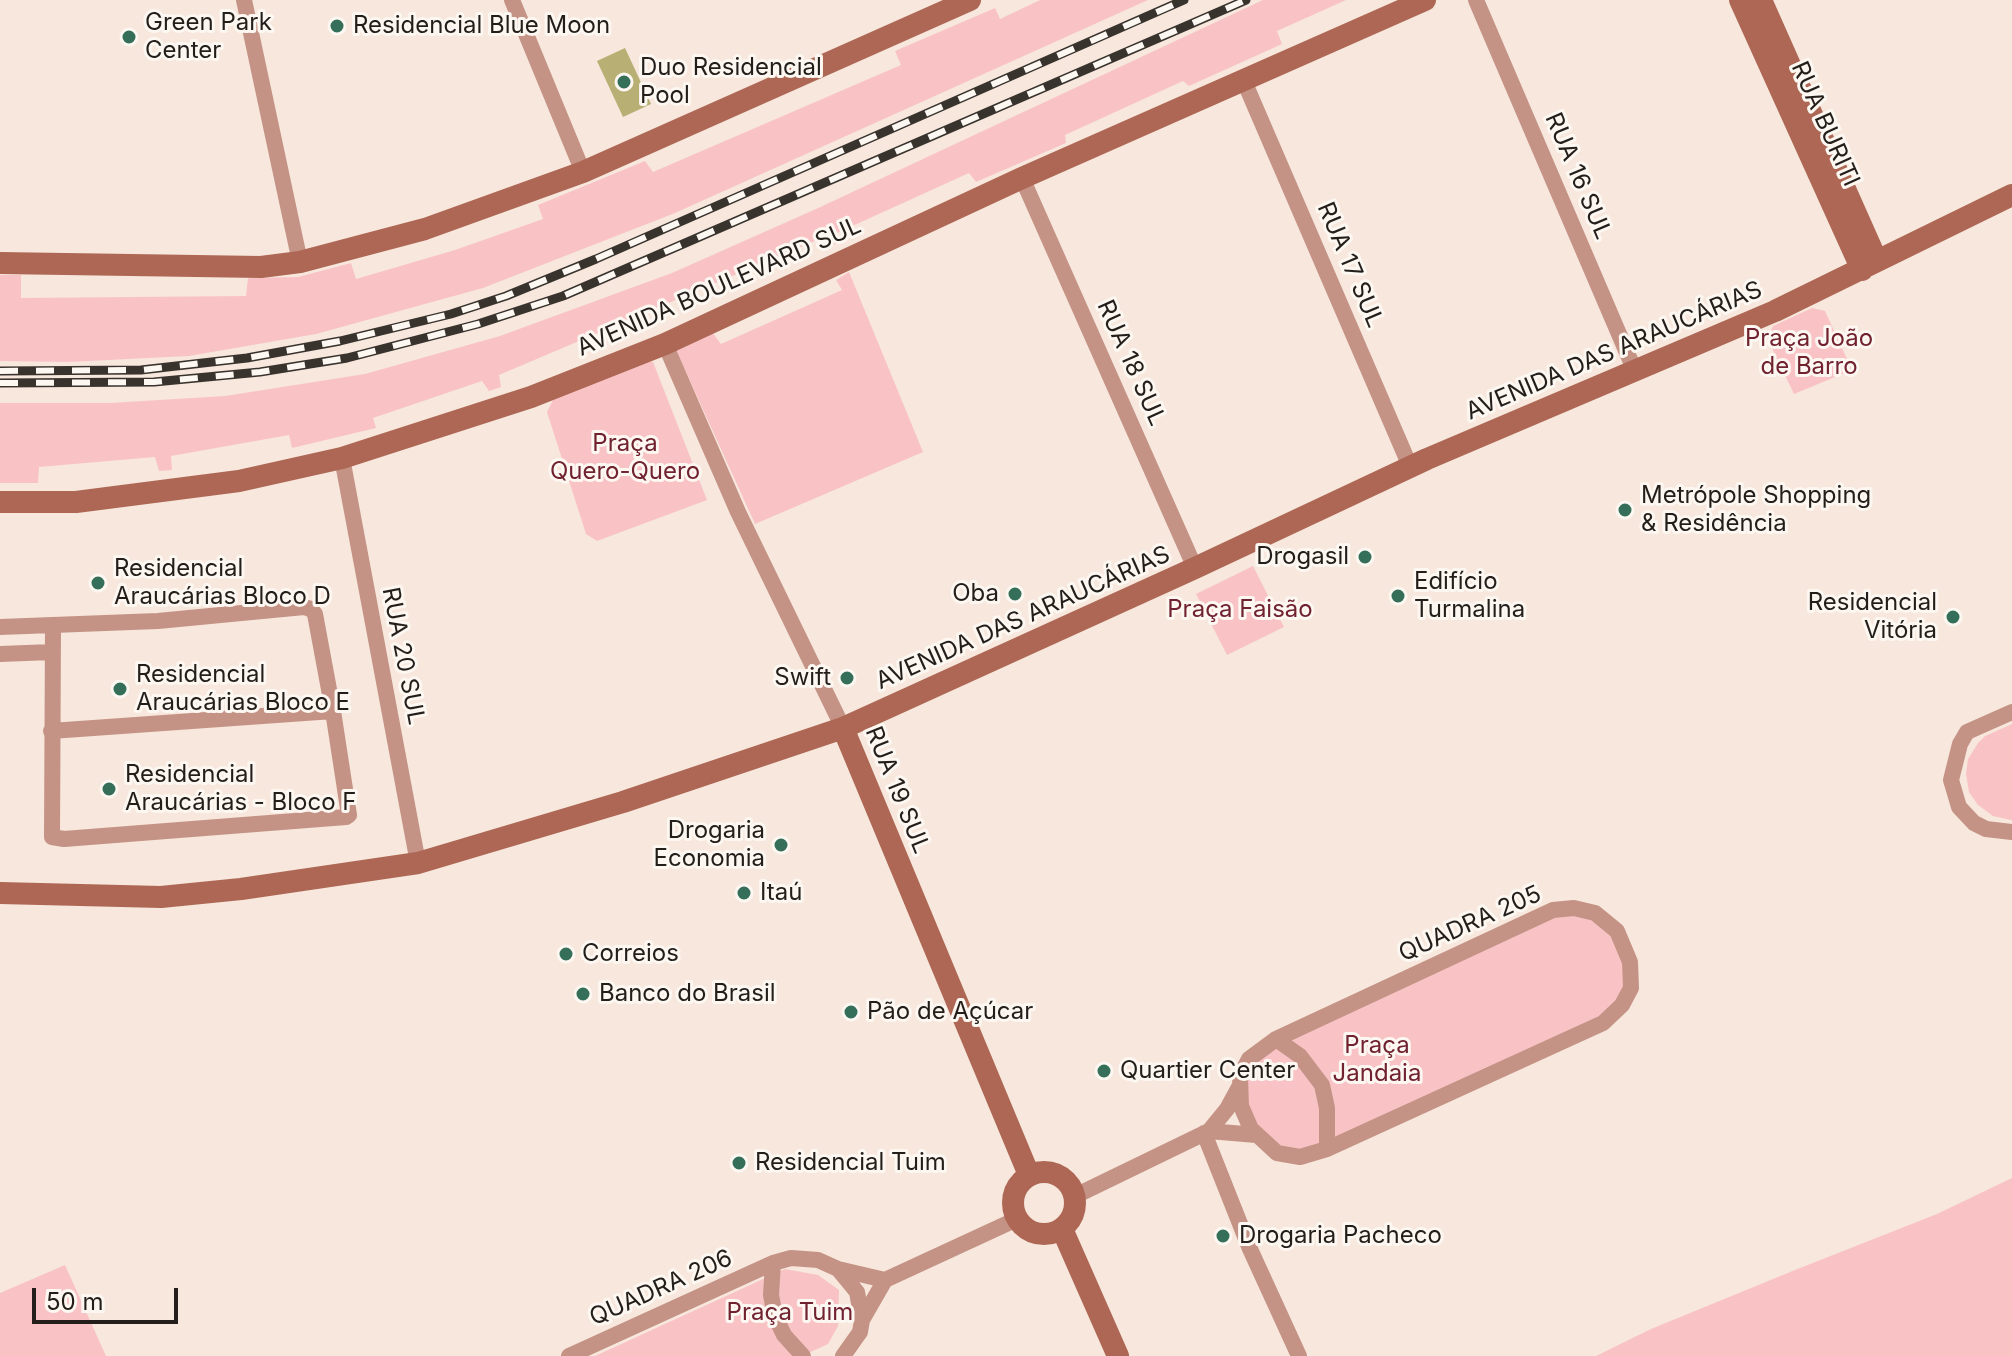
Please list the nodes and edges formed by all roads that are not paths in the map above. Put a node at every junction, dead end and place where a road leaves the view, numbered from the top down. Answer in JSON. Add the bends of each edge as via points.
{"nodes":[{"id":1,"x":244,"y":0,"type":"edge"},
{"id":2,"x":512,"y":0,"type":"edge"},
{"id":3,"x":970,"y":0,"type":"edge"},
{"id":4,"x":1425,"y":0,"type":"edge"},
{"id":5,"x":1476,"y":0,"type":"edge"},
{"id":6,"x":1740,"y":0,"type":"edge"},
{"id":7,"x":1761,"y":0,"type":"edge"},
{"id":8,"x":938,"y":6,"type":"edge"},
{"id":9,"x":1244,"y":81,"type":"junction"},
{"id":10,"x":583,"y":172,"type":"junction"},
{"id":11,"x":1022,"y":178,"type":"junction"},
{"id":12,"x":2012,"y":195,"type":"edge"},
{"id":13,"x":300,"y":262,"type":"junction"},
{"id":14,"x":0,"y":263,"type":"edge"},
{"id":15,"x":1870,"y":265,"type":"junction"},
{"id":16,"x":665,"y":344,"type":"junction"},
{"id":17,"x":1633,"y":372,"type":"junction"},
{"id":18,"x":342,"y":458,"type":"junction"},
{"id":19,"x":1413,"y":467,"type":"junction"},
{"id":20,"x":0,"y":502,"type":"edge"},
{"id":21,"x":1195,"y":568,"type":"junction"},
{"id":22,"x":53,"y":626,"type":"junction"},
{"id":23,"x":0,"y":627,"type":"edge"},
{"id":24,"x":52,"y":652,"type":"junction"},
{"id":25,"x":0,"y":654,"type":"edge"},
{"id":26,"x":333,"y":711,"type":"junction"},
{"id":27,"x":2012,"y":712,"type":"edge"},
{"id":28,"x":843,"y":728,"type":"junction"},
{"id":29,"x":51,"y":731,"type":"junction"},
{"id":30,"x":2012,"y":832,"type":"edge"},
{"id":31,"x":418,"y":863,"type":"junction"},
{"id":32,"x":0,"y":893,"type":"edge"},
{"id":33,"x":1276,"y":1039,"type":"junction"},
{"id":34,"x":1240,"y":1084,"type":"junction"},
{"id":35,"x":1206,"y":1132,"type":"junction"},
{"id":36,"x":1256,"y":1135,"type":"junction"},
{"id":37,"x":1327,"y":1149,"type":"junction"},
{"id":38,"x":1029,"y":1175,"type":"junction"},
{"id":39,"x":1075,"y":1196,"type":"junction"},
{"id":40,"x":1017,"y":1219,"type":"junction"},
{"id":41,"x":1062,"y":1229,"type":"junction"},
{"id":42,"x":773,"y":1263,"type":"junction"},
{"id":43,"x":838,"y":1269,"type":"junction"},
{"id":44,"x":885,"y":1280,"type":"junction"},
{"id":45,"x":862,"y":1320,"type":"junction"},
{"id":46,"x":569,"y":1356,"type":"edge"},
{"id":47,"x":803,"y":1356,"type":"edge"},
{"id":48,"x":843,"y":1356,"type":"edge"},
{"id":49,"x":1118,"y":1356,"type":"edge"},
{"id":50,"x":1299,"y":1356,"type":"edge"}],
"edges":[{"from":1,"to":13,"type":"street"},
{"from":2,"to":10,"type":"street"},
{"from":3,"to":8,"type":"street"},
{"from":4,"to":9,"type":"street","name":"AVENIDA BOULEVARD SUL"},
{"from":5,"to":17,"type":"street","name":"RUA 16 SUL"},
{"from":6,"to":15,"type":"street","name":"RUA BURITI"},
{"from":7,"to":15,"type":"street","name":"RUA BURITI"},
{"from":8,"to":10,"type":"street"},
{"from":9,"to":11,"type":"street","name":"AVENIDA BOULEVARD SUL"},
{"from":9,"to":19,"type":"street","name":"RUA 17 SUL"},
{"from":10,"to":13,"type":"street","via":[[425,229]]},
{"from":11,"to":16,"type":"street","name":"AVENIDA BOULEVARD SUL"},
{"from":11,"to":21,"type":"street","name":"RUA 18 SUL"},
{"from":12,"to":15,"type":"street","name":"AVENIDA DAS ARAUCÁRIAS"},
{"from":13,"to":14,"type":"street","via":[[261,267]]},
{"from":15,"to":17,"type":"street","name":"AVENIDA DAS ARAUCÁRIAS"},
{"from":16,"to":18,"type":"street","name":"AVENIDA BOULEVARD SUL","via":[[531,397]]},
{"from":16,"to":28,"type":"street","name":"RUA 19 SUL","via":[[738,512]]},
{"from":17,"to":19,"type":"street","name":"AVENIDA DAS ARAUCÁRIAS"},
{"from":18,"to":20,"type":"street","name":"AVENIDA BOULEVARD SUL","via":[[157,493],[76,502]]},
{"from":18,"to":31,"type":"street","name":"RUA 20 SUL"},
{"from":19,"to":21,"type":"street","name":"AVENIDA DAS ARAUCÁRIAS"},
{"from":21,"to":28,"type":"street","name":"AVENIDA DAS ARAUCÁRIAS"},
{"from":22,"to":23,"type":"street"},
{"from":22,"to":24,"type":"street"},
{"from":22,"to":26,"type":"street","via":[[311,609]]},
{"from":24,"to":25,"type":"street"},
{"from":24,"to":29,"type":"street"},
{"from":26,"to":29,"type":"street"},
{"from":26,"to":29,"type":"street","via":[[346,817],[64,839],[52,837],[51,830]]},
{"from":27,"to":30,"type":"street","via":[[1967,732],[1951,780],[1959,807],[1974,823]]},
{"from":28,"to":31,"type":"street","name":"AVENIDA DAS ARAUCÁRIAS"},
{"from":28,"to":38,"type":"street","name":"RUA 19 SUL"},
{"from":31,"to":32,"type":"street","name":"AVENIDA DAS ARAUCÁRIAS","via":[[161,897]]},
{"from":33,"to":34,"type":"street","name":"QUADRA 205","via":[[1249,1059]]},
{"from":33,"to":37,"type":"street","via":[[1312,1068],[1322,1085]]},
{"from":33,"to":37,"type":"street","name":"QUADRA 205","via":[[1553,910],[1595,913],[1623,943],[1631,988],[1603,1023]]},
{"from":34,"to":35,"type":"street","name":"QUADRA 205"},
{"from":34,"to":36,"type":"street","via":[[1241,1106]]},
{"from":35,"to":36,"type":"street","name":"QUADRA 205"},
{"from":35,"to":39,"type":"street","name":"QUADRA 205"},
{"from":35,"to":50,"type":"street","via":[[1250,1249]]},
{"from":36,"to":37,"type":"street","name":"QUADRA 205","via":[[1277,1153],[1300,1157]]},
{"from":38,"to":39,"type":"street","via":[[1058,1174]]},
{"from":38,"to":40,"type":"street","via":[[1015,1189]]},
{"from":39,"to":41,"type":"street","via":[[1074,1214]]},
{"from":40,"to":41,"type":"street","via":[[1043,1234]]},
{"from":40,"to":44,"type":"street"},
{"from":41,"to":49,"type":"street"},
{"from":42,"to":43,"type":"street","name":"QUADRA 206","via":[[818,1260]]},
{"from":42,"to":46,"type":"street","name":"QUADRA 206"},
{"from":42,"to":47,"type":"street","via":[[775,1316]]},
{"from":43,"to":44,"type":"street","name":"QUADRA 206"},
{"from":43,"to":45,"type":"street","via":[[857,1292]]},
{"from":44,"to":45,"type":"street"},
{"from":45,"to":48,"type":"street"}]}
